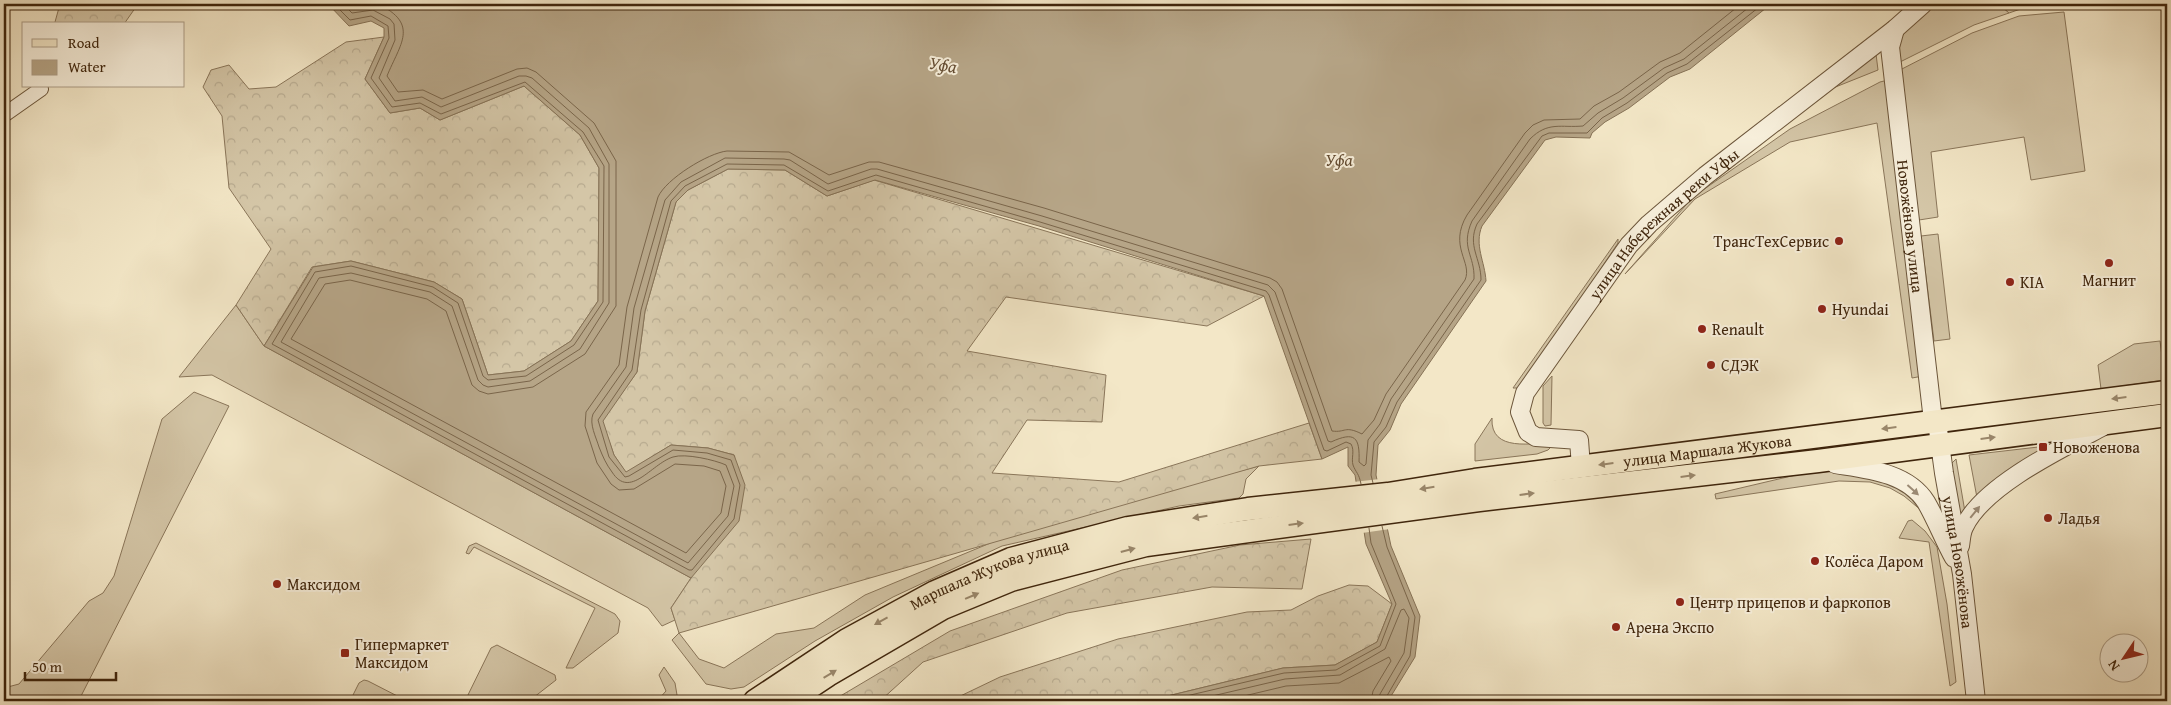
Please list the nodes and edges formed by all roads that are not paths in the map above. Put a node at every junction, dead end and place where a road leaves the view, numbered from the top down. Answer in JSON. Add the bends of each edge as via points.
{"nodes":[{"id":1,"x":1923,"y":4,"type":"edge"},
{"id":2,"x":1895,"y":29,"type":"junction"},
{"id":3,"x":41,"y":89,"type":"dead end"},
{"id":4,"x":4,"y":115,"type":"edge"},
{"id":5,"x":2167,"y":392,"type":"edge"},
{"id":6,"x":2167,"y":415,"type":"edge"},
{"id":7,"x":1937,"y":422,"type":"junction"},
{"id":8,"x":2111,"y":422,"type":"junction"},
{"id":9,"x":1940,"y":445,"type":"junction"},
{"id":10,"x":1818,"y":461,"type":"junction"},
{"id":11,"x":1581,"y":467,"type":"junction"},
{"id":12,"x":1477,"y":490,"type":"junction"},
{"id":13,"x":1248,"y":520,"type":"junction"},
{"id":14,"x":1962,"y":574,"type":"junction"},
{"id":15,"x":754,"y":701,"type":"edge"},
{"id":16,"x":790,"y":701,"type":"edge"},
{"id":17,"x":1976,"y":701,"type":"edge"}],
"edges":[{"from":1,"to":2,"type":"street","name":"улица Набережная реки Уфы"},
{"from":2,"to":7,"type":"street","name":"Новожёнова улица","via":[[1890,47],[1932,412]]},
{"from":2,"to":11,"type":"street","name":"улица Набережная реки Уфы","via":[[1704,176],[1649,224],[1629,245],[1573,323],[1525,393],[1520,412],[1528,432],[1536,437],[1579,440]]},
{"from":3,"to":4,"type":"street"},
{"from":5,"to":7,"type":"main road","name":"улица Маршала Жукова","one_way":true},
{"from":6,"to":8,"type":"main road","name":"улица Маршала Жукова"},
{"from":7,"to":9,"type":"street","name":"улица Новожёнова"},
{"from":7,"to":11,"type":"main road","name":"улица Маршала Жукова","one_way":true},
{"from":9,"to":8,"type":"main road","name":"улица Маршала Жукова","one_way":true},
{"from":14,"to":8,"type":"street","one_way":true,"via":[[1960,546],[1963,528],[1974,511],[2025,470]]},
{"from":9,"to":10,"type":"main road","name":"улица Маршала Жукова"},
{"from":9,"to":14,"type":"street","name":"улица Новожёнова"},
{"from":12,"to":10,"type":"main road","name":"улица Маршала Жукова","one_way":true},
{"from":10,"to":14,"type":"street","one_way":true,"via":[[1880,471],[1906,484],[1925,501]]},
{"from":11,"to":12,"type":"main road","name":"улица Маршала Жукова"},
{"from":12,"to":13,"type":"main road","name":"улица Маршала Жукова"},
{"from":13,"to":15,"type":"main road","name":"Маршала Жукова улица","one_way":true,"via":[[1128,528],[1011,559],[934,592],[847,640]]},
{"from":16,"to":13,"type":"main road","name":"Маршала Жукова улица","one_way":true,"via":[[943,608],[1011,580]]},
{"from":14,"to":17,"type":"street","name":"улица Новожёнова"}]}
